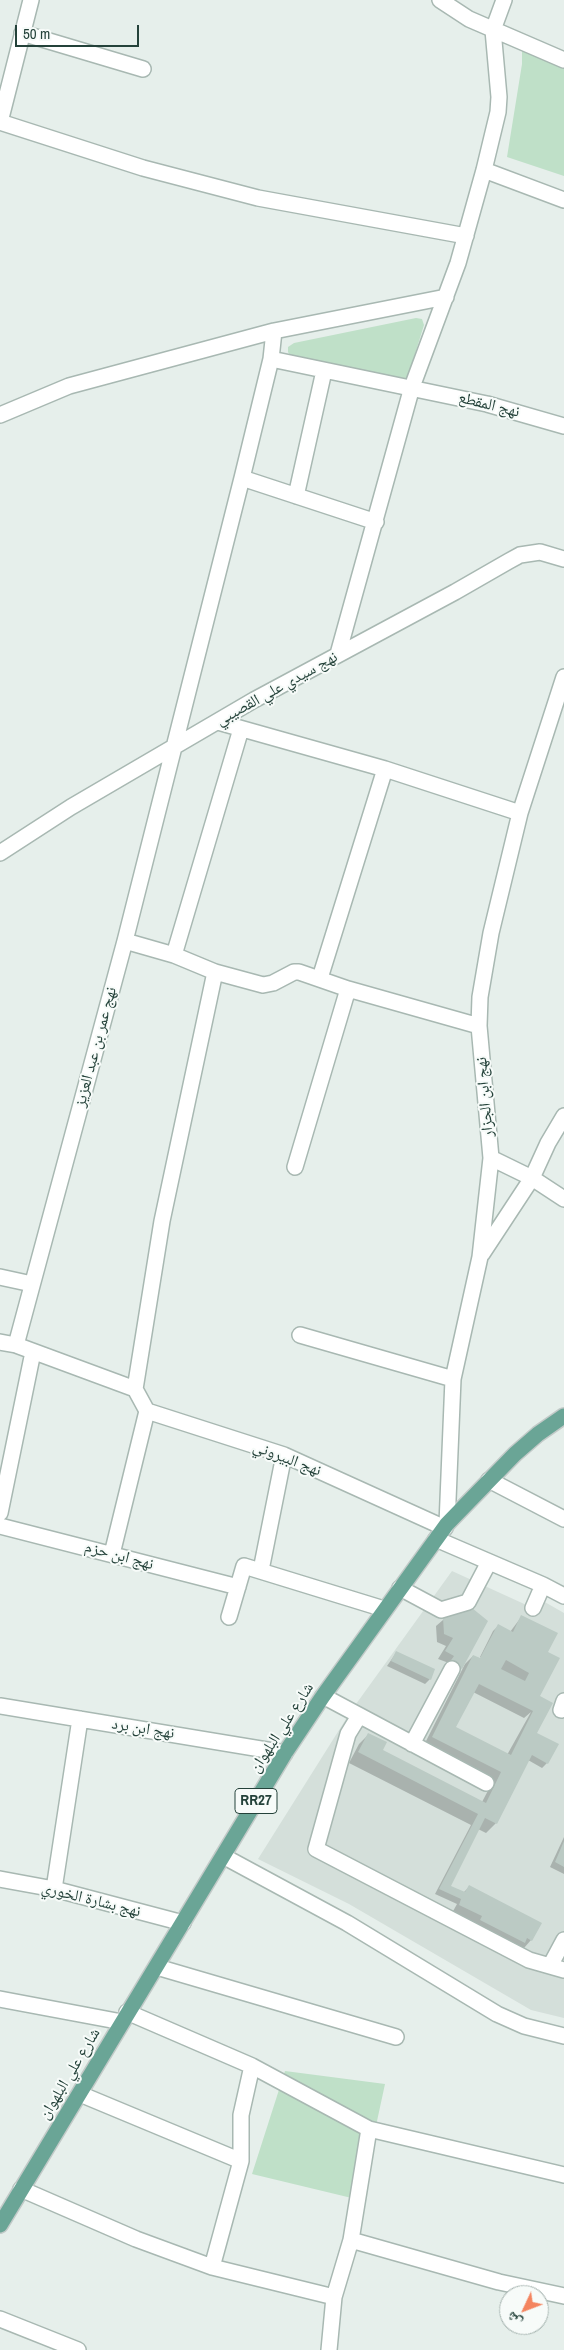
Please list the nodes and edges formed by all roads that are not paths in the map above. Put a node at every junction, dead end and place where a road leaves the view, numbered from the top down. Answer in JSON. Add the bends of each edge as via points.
{"nodes":[{"id":1,"x":31,"y":0,"type":"edge"},
{"id":2,"x":440,"y":0,"type":"edge"},
{"id":3,"x":504,"y":0,"type":"edge"},
{"id":4,"x":493,"y":30,"type":"junction"},
{"id":5,"x":22,"y":33,"type":"junction"},
{"id":6,"x":564,"y":60,"type":"edge"},
{"id":7,"x":144,"y":69,"type":"dead end"},
{"id":8,"x":0,"y":122,"type":"edge"},
{"id":9,"x":484,"y":170,"type":"junction"},
{"id":10,"x":564,"y":200,"type":"edge"},
{"id":11,"x":466,"y":236,"type":"junction"},
{"id":12,"x":446,"y":297,"type":"junction"},
{"id":13,"x":274,"y":331,"type":"junction"},
{"id":14,"x":271,"y":359,"type":"junction"},
{"id":15,"x":324,"y":371,"type":"junction"},
{"id":16,"x":412,"y":387,"type":"junction"},
{"id":17,"x":0,"y":415,"type":"edge"},
{"id":18,"x":564,"y":426,"type":"edge"},
{"id":19,"x":242,"y":478,"type":"junction"},
{"id":20,"x":296,"y":496,"type":"junction"},
{"id":21,"x":376,"y":522,"type":"junction"},
{"id":22,"x":564,"y":559,"type":"edge"},
{"id":23,"x":338,"y":654,"type":"junction"},
{"id":24,"x":564,"y":677,"type":"edge"},
{"id":25,"x":218,"y":722,"type":"junction"},
{"id":26,"x":241,"y":728,"type":"junction"},
{"id":27,"x":172,"y":748,"type":"junction"},
{"id":28,"x":385,"y":769,"type":"junction"},
{"id":29,"x":520,"y":813,"type":"junction"},
{"id":30,"x":0,"y":853,"type":"edge"},
{"id":31,"x":124,"y":941,"type":"junction"},
{"id":32,"x":174,"y":955,"type":"junction"},
{"id":33,"x":215,"y":972,"type":"junction"},
{"id":34,"x":320,"y":978,"type":"junction"},
{"id":35,"x":348,"y":989,"type":"junction"},
{"id":36,"x":479,"y":1026,"type":"junction"},
{"id":37,"x":564,"y":1116,"type":"edge"},
{"id":38,"x":491,"y":1158,"type":"junction"},
{"id":39,"x":295,"y":1167,"type":"dead end"},
{"id":40,"x":532,"y":1178,"type":"junction"},
{"id":41,"x":564,"y":1199,"type":"edge"},
{"id":42,"x":480,"y":1257,"type":"junction"},
{"id":43,"x":0,"y":1277,"type":"edge"},
{"id":44,"x":32,"y":1284,"type":"junction"},
{"id":45,"x":300,"y":1336,"type":"dead end"},
{"id":46,"x":0,"y":1342,"type":"edge"},
{"id":47,"x":16,"y":1345,"type":"junction"},
{"id":48,"x":33,"y":1352,"type":"junction"},
{"id":49,"x":453,"y":1379,"type":"junction"},
{"id":50,"x":135,"y":1389,"type":"junction"},
{"id":51,"x":147,"y":1411,"type":"junction"},
{"id":52,"x":564,"y":1416,"type":"edge"},
{"id":53,"x":284,"y":1455,"type":"junction"},
{"id":54,"x":489,"y":1480,"type":"junction"},
{"id":55,"x":0,"y":1511,"type":"edge"},
{"id":56,"x":564,"y":1519,"type":"edge"},
{"id":57,"x":0,"y":1526,"type":"edge"},
{"id":58,"x":442,"y":1530,"type":"junction"},
{"id":59,"x":112,"y":1554,"type":"junction"},
{"id":60,"x":489,"y":1562,"type":"junction"},
{"id":61,"x":261,"y":1570,"type":"junction"},
{"id":62,"x":543,"y":1585,"type":"junction"},
{"id":63,"x":238,"y":1587,"type":"junction"},
{"id":64,"x":400,"y":1588,"type":"junction"},
{"id":65,"x":564,"y":1596,"type":"edge"},
{"id":66,"x":533,"y":1608,"type":"dead end"},
{"id":67,"x":384,"y":1609,"type":"junction"},
{"id":68,"x":229,"y":1617,"type":"dead end"},
{"id":69,"x":452,"y":1670,"type":"dead end"},
{"id":70,"x":323,"y":1696,"type":"junction"},
{"id":71,"x":0,"y":1706,"type":"edge"},
{"id":72,"x":359,"y":1716,"type":"junction"},
{"id":73,"x":80,"y":1718,"type":"junction"},
{"id":74,"x":412,"y":1744,"type":"junction"},
{"id":75,"x":285,"y":1753,"type":"junction"},
{"id":76,"x":486,"y":1783,"type":"dead end"},
{"id":77,"x":223,"y":1856,"type":"junction"},
{"id":78,"x":0,"y":1879,"type":"edge"},
{"id":79,"x":54,"y":1889,"type":"junction"},
{"id":80,"x":182,"y":1922,"type":"junction"},
{"id":81,"x":564,"y":1940,"type":"edge"},
{"id":82,"x":157,"y":1967,"type":"junction"},
{"id":83,"x":557,"y":1968,"type":"edge"},
{"id":84,"x":0,"y":1999,"type":"edge"},
{"id":85,"x":124,"y":2017,"type":"junction"},
{"id":86,"x":564,"y":2036,"type":"edge"},
{"id":87,"x":396,"y":2037,"type":"dead end"},
{"id":88,"x":252,"y":2066,"type":"junction"},
{"id":89,"x":80,"y":2094,"type":"junction"},
{"id":90,"x":369,"y":2129,"type":"junction"},
{"id":91,"x":241,"y":2161,"type":"junction"},
{"id":92,"x":564,"y":2175,"type":"edge"},
{"id":93,"x":22,"y":2189,"type":"junction"},
{"id":94,"x":5,"y":2209,"type":"edge"},
{"id":95,"x":0,"y":2225,"type":"edge"},
{"id":96,"x":351,"y":2240,"type":"junction"},
{"id":97,"x":212,"y":2268,"type":"junction"},
{"id":98,"x":564,"y":2296,"type":"edge"},
{"id":99,"x":334,"y":2298,"type":"junction"},
{"id":100,"x":0,"y":2319,"type":"edge"},
{"id":101,"x":78,"y":2350,"type":"edge"},
{"id":102,"x":330,"y":2350,"type":"edge"}],
"edges":[{"from":1,"to":5,"type":"street"},
{"from":2,"to":4,"type":"street","via":[[458,14]]},
{"from":3,"to":4,"type":"street"},
{"from":4,"to":6,"type":"street"},
{"from":4,"to":9,"type":"street","via":[[499,97]]},
{"from":5,"to":7,"type":"street"},
{"from":5,"to":8,"type":"street"},
{"from":8,"to":11,"type":"street","via":[[143,168],[248,195]]},
{"from":9,"to":10,"type":"street"},
{"from":9,"to":11,"type":"street"},
{"from":11,"to":12,"type":"street"},
{"from":12,"to":13,"type":"street"},
{"from":12,"to":16,"type":"street"},
{"from":13,"to":14,"type":"street","name":"نهج عمر بن عبد العزيز"},
{"from":13,"to":17,"type":"street","via":[[69,386]]},
{"from":14,"to":15,"type":"street","name":"نهج المقطع"},
{"from":14,"to":19,"type":"street","name":"نهج عمر بن عبد العزيز"},
{"from":15,"to":16,"type":"street","name":"نهج المقطع"},
{"from":15,"to":20,"type":"street"},
{"from":16,"to":18,"type":"street","name":"نهج المقطع"},
{"from":16,"to":21,"type":"street"},
{"from":19,"to":20,"type":"street"},
{"from":19,"to":27,"type":"street","name":"نهج عمر بن عبد العزيز"},
{"from":20,"to":21,"type":"street"},
{"from":21,"to":23,"type":"street"},
{"from":22,"to":23,"type":"street","name":"نهج سيدي علي القصيبي","via":[[540,552],[520,555]]},
{"from":23,"to":25,"type":"street","name":"نهج سيدي علي القصيبي"},
{"from":24,"to":29,"type":"street","name":"نهج ابن الجزار"},
{"from":25,"to":26,"type":"street"},
{"from":25,"to":27,"type":"street","name":"نهج سيدي علي القصيبي"},
{"from":26,"to":28,"type":"street"},
{"from":26,"to":32,"type":"street"},
{"from":27,"to":30,"type":"street","name":"نهج سيدي علي القصيبي"},
{"from":27,"to":31,"type":"street","name":"نهج عمر بن عبد العزيز"},
{"from":28,"to":29,"type":"street"},
{"from":28,"to":34,"type":"street"},
{"from":29,"to":36,"type":"street","name":"نهج ابن الجزار","via":[[491,933],[480,997]]},
{"from":31,"to":32,"type":"street"},
{"from":31,"to":44,"type":"street","name":"نهج عمر بن عبد العزيز"},
{"from":32,"to":33,"type":"street"},
{"from":33,"to":34,"type":"street","via":[[263,986],[294,972]]},
{"from":33,"to":50,"type":"street","via":[[162,1221]]},
{"from":34,"to":35,"type":"street"},
{"from":35,"to":36,"type":"street"},
{"from":35,"to":39,"type":"street"},
{"from":36,"to":38,"type":"street","name":"نهج ابن الجزار"},
{"from":37,"to":40,"type":"street"},
{"from":38,"to":40,"type":"street"},
{"from":38,"to":42,"type":"street","name":"نهج ابن الجزار"},
{"from":40,"to":41,"type":"street"},
{"from":40,"to":42,"type":"street"},
{"from":42,"to":49,"type":"street","name":"نهج ابن الجزار"},
{"from":43,"to":44,"type":"street"},
{"from":44,"to":47,"type":"street","name":"نهج عمر بن عبد العزيز"},
{"from":45,"to":49,"type":"street"},
{"from":46,"to":47,"type":"street"},
{"from":47,"to":48,"type":"street"},
{"from":48,"to":50,"type":"street"},
{"from":48,"to":55,"type":"street"},
{"from":49,"to":58,"type":"street","name":"نهج ابن الجزار"},
{"from":50,"to":51,"type":"street"},
{"from":51,"to":53,"type":"street","name":"نهج البيروني"},
{"from":51,"to":59,"type":"street"},
{"from":52,"to":54,"type":"main road","name":"شارع علي البلهوان","number":"RR27","via":[[538,1434]]},
{"from":53,"to":58,"type":"street","name":"نهج البيروني"},
{"from":53,"to":61,"type":"street"},
{"from":54,"to":56,"type":"street"},
{"from":54,"to":58,"type":"main road","name":"شارع علي البلهوان","number":"RR27"},
{"from":57,"to":59,"type":"street","name":"نهج ابن حزم"},
{"from":58,"to":60,"type":"street","name":"نهج البيروني"},
{"from":58,"to":64,"type":"main road","name":"شارع علي البلهوان","number":"RR27"},
{"from":59,"to":63,"type":"street","name":"نهج ابن حزم"},
{"from":60,"to":62,"type":"street","name":"نهج البيروني"},
{"from":60,"to":64,"type":"street","via":[[468,1602],[450,1608],[441,1610]]},
{"from":61,"to":63,"type":"street","via":[[244,1566]]},
{"from":61,"to":67,"type":"street"},
{"from":62,"to":65,"type":"street","name":"نهج البيروني"},
{"from":62,"to":66,"type":"street"},
{"from":63,"to":68,"type":"street"},
{"from":64,"to":67,"type":"main road","name":"شارع علي البلهوان","number":"RR27"},
{"from":67,"to":70,"type":"main road","name":"شارع علي البلهوان","number":"RR27"},
{"from":69,"to":74,"type":"street"},
{"from":70,"to":72,"type":"street"},
{"from":70,"to":75,"type":"main road","name":"شارع علي البلهوان","number":"RR27"},
{"from":71,"to":73,"type":"street","name":"نهج ابن برد"},
{"from":72,"to":74,"type":"street"},
{"from":72,"to":83,"type":"street","via":[[348,1734],[316,1849],[529,1960]]},
{"from":73,"to":75,"type":"street","name":"نهج ابن برد"},
{"from":73,"to":79,"type":"street"},
{"from":74,"to":76,"type":"street"},
{"from":75,"to":77,"type":"main road","name":"شارع علي البلهوان","number":"RR27"},
{"from":77,"to":80,"type":"main road","name":"شارع علي البلهوان","number":"RR27"},
{"from":77,"to":86,"type":"street","via":[[346,1923],[497,2014],[524,2026]]},
{"from":78,"to":79,"type":"street","name":"نهج بشارة الخوري"},
{"from":79,"to":80,"type":"street","name":"نهج بشارة الخوري"},
{"from":80,"to":82,"type":"main road","name":"شارع علي البلهوان","number":"RR27"},
{"from":81,"to":83,"type":"street"},
{"from":82,"to":85,"type":"main road","name":"شارع علي البلهوان","number":"RR27"},
{"from":82,"to":87,"type":"street"},
{"from":84,"to":85,"type":"street"},
{"from":85,"to":88,"type":"street"},
{"from":85,"to":89,"type":"main road","name":"شارع علي البلهوان","number":"RR27"},
{"from":88,"to":90,"type":"street"},
{"from":88,"to":91,"type":"street","via":[[241,2115]]},
{"from":89,"to":91,"type":"street"},
{"from":89,"to":93,"type":"main road","name":"شارع علي البلهوان","number":"RR27"},
{"from":90,"to":92,"type":"street"},
{"from":90,"to":96,"type":"street"},
{"from":91,"to":97,"type":"street"},
{"from":93,"to":94,"type":"main road","name":"شارع علي البلهوان","number":"RR27"},
{"from":93,"to":97,"type":"street"},
{"from":94,"to":95,"type":"main road","name":"شارع علي البلهوان","number":"RR27"},
{"from":96,"to":98,"type":"street","via":[[500,2282]]},
{"from":96,"to":99,"type":"street"},
{"from":97,"to":99,"type":"street"},
{"from":99,"to":102,"type":"street"},
{"from":100,"to":101,"type":"street"}]}
